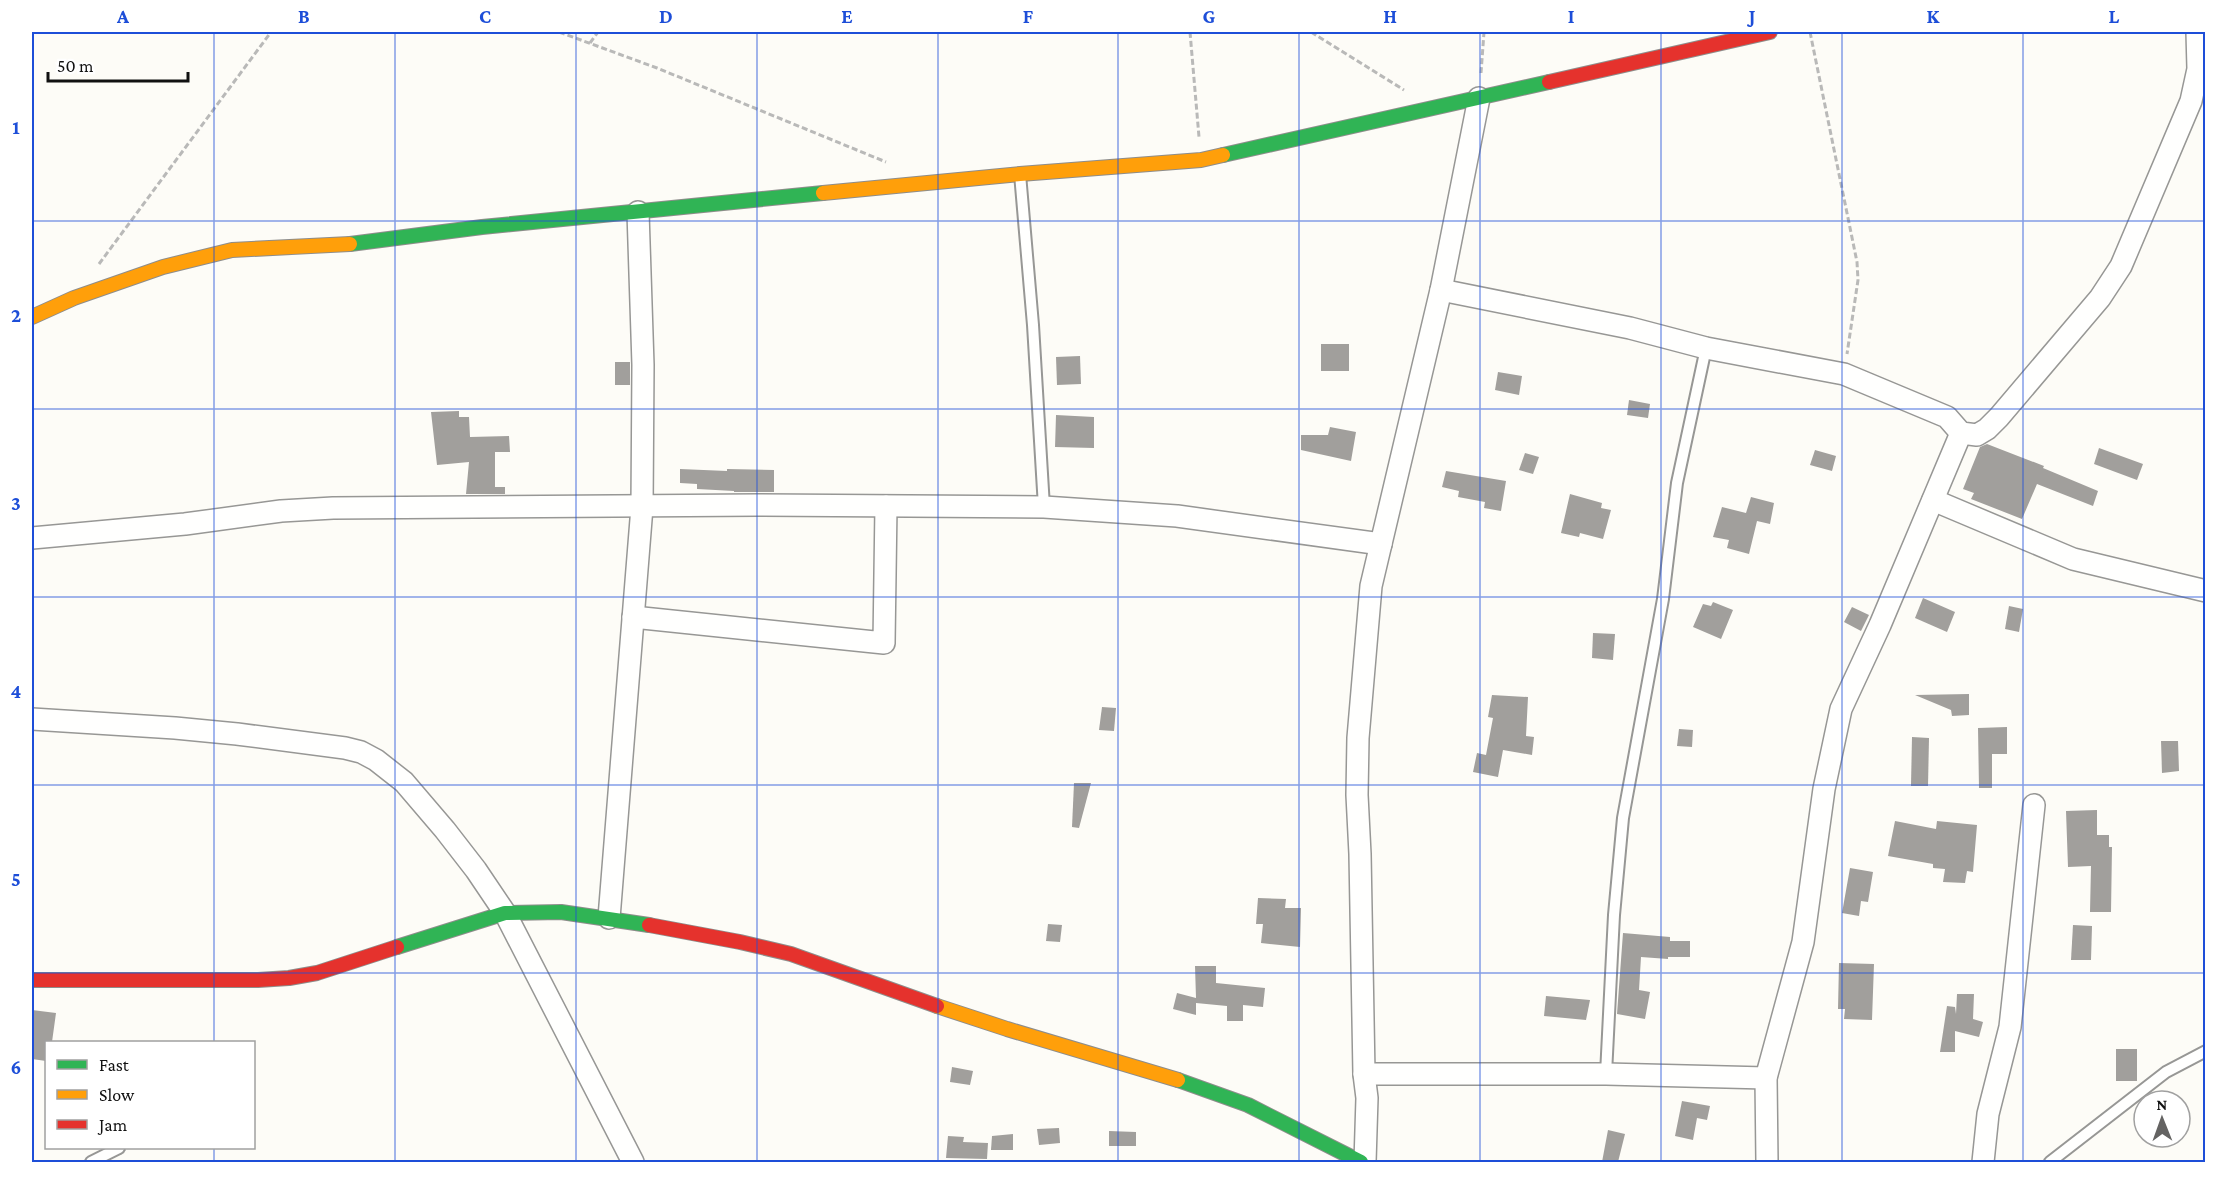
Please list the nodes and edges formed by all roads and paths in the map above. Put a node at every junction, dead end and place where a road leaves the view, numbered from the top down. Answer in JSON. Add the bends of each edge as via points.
{"nodes":[{"id":1,"x":271,"y":32,"type":"edge"},
{"id":2,"x":559,"y":32,"type":"edge"},
{"id":3,"x":598,"y":32,"type":"edge"},
{"id":4,"x":1190,"y":32,"type":"edge"},
{"id":5,"x":1311,"y":32,"type":"edge"},
{"id":6,"x":1484,"y":32,"type":"edge"},
{"id":7,"x":1770,"y":32,"type":"edge"},
{"id":8,"x":1810,"y":32,"type":"edge"},
{"id":9,"x":2197,"y":32,"type":"edge"},
{"id":10,"x":590,"y":43,"type":"junction"},
{"id":11,"x":2202,"y":69,"type":"edge"},
{"id":12,"x":1479,"y":98,"type":"junction"},
{"id":13,"x":1432,"y":109,"type":"junction"},
{"id":14,"x":1201,"y":160,"type":"junction"},
{"id":15,"x":894,"y":165,"type":"dead end"},
{"id":16,"x":1020,"y":174,"type":"junction"},
{"id":17,"x":638,"y":212,"type":"junction"},
{"id":18,"x":95,"y":270,"type":"dead end"},
{"id":19,"x":1441,"y":290,"type":"junction"},
{"id":20,"x":32,"y":317,"type":"edge"},
{"id":21,"x":1706,"y":348,"type":"junction"},
{"id":22,"x":1844,"y":374,"type":"junction"},
{"id":23,"x":1961,"y":433,"type":"junction"},
{"id":24,"x":1933,"y":500,"type":"junction"},
{"id":25,"x":886,"y":506,"type":"junction"},
{"id":26,"x":642,"y":507,"type":"junction"},
{"id":27,"x":1044,"y":507,"type":"junction"},
{"id":28,"x":32,"y":538,"type":"edge"},
{"id":29,"x":1381,"y":544,"type":"junction"},
{"id":30,"x":2205,"y":591,"type":"edge"},
{"id":31,"x":633,"y":617,"type":"junction"},
{"id":32,"x":32,"y":719,"type":"edge"},
{"id":33,"x":2034,"y":805,"type":"dead end"},
{"id":34,"x":505,"y":914,"type":"junction"},
{"id":35,"x":609,"y":918,"type":"junction"},
{"id":36,"x":32,"y":980,"type":"edge"},
{"id":37,"x":2205,"y":1051,"type":"edge"},
{"id":38,"x":1364,"y":1074,"type":"junction"},
{"id":39,"x":1606,"y":1074,"type":"junction"},
{"id":40,"x":1766,"y":1078,"type":"junction"},
{"id":41,"x":117,"y":1149,"type":"edge"},
{"id":42,"x":91,"y":1162,"type":"edge"},
{"id":43,"x":633,"y":1162,"type":"edge"},
{"id":44,"x":1363,"y":1162,"type":"edge"},
{"id":45,"x":1767,"y":1162,"type":"edge"},
{"id":46,"x":1983,"y":1162,"type":"edge"},
{"id":47,"x":2050,"y":1162,"type":"edge"}],
"edges":[{"from":1,"to":18,"type":"path"},
{"from":2,"to":10,"type":"path"},
{"from":3,"to":10,"type":"path"},
{"from":4,"to":14,"type":"path"},
{"from":5,"to":13,"type":"path"},
{"from":6,"to":12,"type":"path"},
{"from":7,"to":12,"type":"street"},
{"from":8,"to":22,"type":"path","via":[[1857,262],[1858,280]]},
{"from":9,"to":11,"type":"street"},
{"from":10,"to":15,"type":"path"},
{"from":11,"to":23,"type":"street","via":[[2121,266],[2100,298],[1987,429],[1977,435]]},
{"from":12,"to":13,"type":"street"},
{"from":12,"to":19,"type":"street"},
{"from":13,"to":14,"type":"street"},
{"from":14,"to":16,"type":"street"},
{"from":16,"to":17,"type":"street"},
{"from":16,"to":27,"type":"lane"},
{"from":17,"to":20,"type":"street","via":[[482,226],[363,243],[232,250],[163,267]]},
{"from":17,"to":26,"type":"street"},
{"from":19,"to":21,"type":"street","via":[[1630,328]]},
{"from":19,"to":29,"type":"street"},
{"from":21,"to":22,"type":"street"},
{"from":21,"to":39,"type":"lane","via":[[1677,483],[1663,599],[1623,818]]},
{"from":22,"to":23,"type":"street","via":[[1947,417]]},
{"from":23,"to":24,"type":"street"},
{"from":24,"to":30,"type":"street","via":[[2073,559]]},
{"from":24,"to":40,"type":"street","via":[[1841,709],[1824,789],[1803,942]]},
{"from":25,"to":26,"type":"street"},
{"from":25,"to":27,"type":"street"},
{"from":25,"to":31,"type":"street","via":[[884,643]]},
{"from":26,"to":28,"type":"street","via":[[333,508]]},
{"from":26,"to":31,"type":"street"},
{"from":27,"to":29,"type":"street","via":[[1177,516]]},
{"from":29,"to":38,"type":"street","via":[[1371,586],[1358,738]]},
{"from":31,"to":35,"type":"street"},
{"from":32,"to":34,"type":"street","via":[[227,733],[361,753],[404,782],[476,870]]},
{"from":33,"to":46,"type":"street","via":[[2010,1027],[1988,1114]]},
{"from":34,"to":35,"type":"street","via":[[546,910]]},
{"from":34,"to":36,"type":"street","via":[[317,973],[289,978]]},
{"from":34,"to":43,"type":"street"},
{"from":35,"to":44,"type":"street","via":[[791,954],[975,1019],[1166,1075],[1233,1099]]},
{"from":37,"to":47,"type":"lane","via":[[2166,1072]]},
{"from":38,"to":39,"type":"street"},
{"from":38,"to":44,"type":"street","via":[[1367,1098]]},
{"from":39,"to":40,"type":"street"},
{"from":40,"to":45,"type":"street"},
{"from":41,"to":42,"type":"lane"}]}
